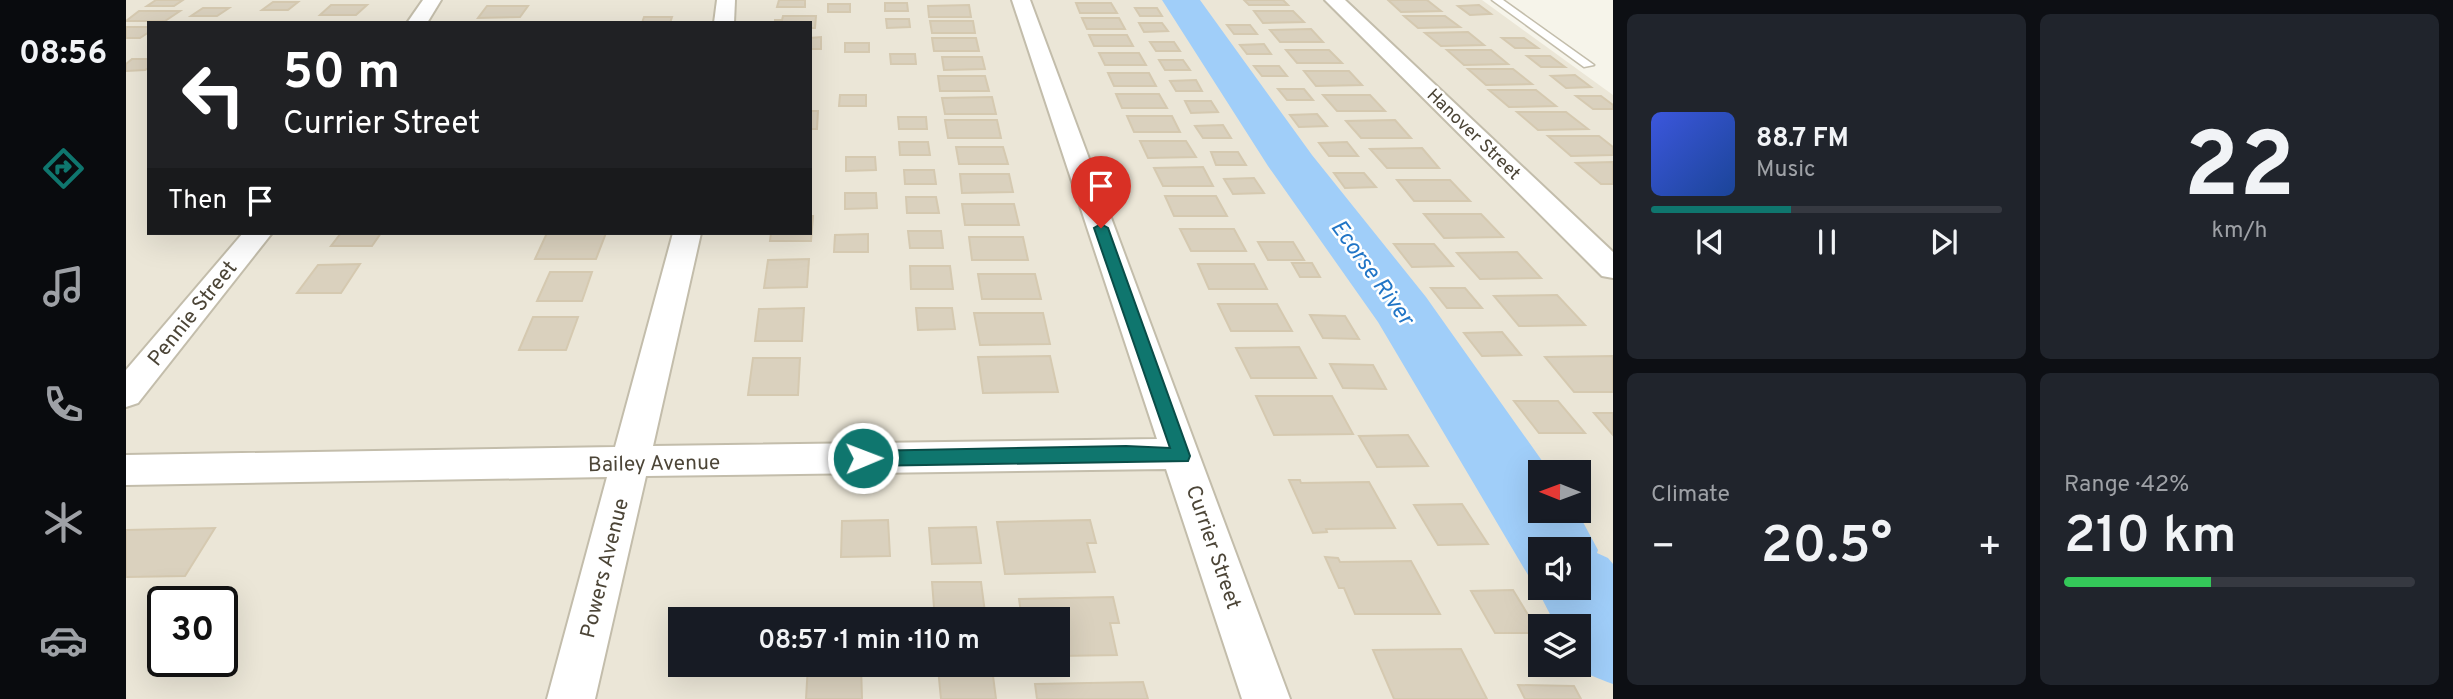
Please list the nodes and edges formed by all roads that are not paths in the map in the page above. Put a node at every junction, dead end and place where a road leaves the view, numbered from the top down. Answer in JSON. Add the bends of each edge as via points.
{"nodes":[{"id":1,"x":432,"y":0,"type":"edge"},
{"id":2,"x":726,"y":0,"type":"edge"},
{"id":3,"x":1021,"y":0,"type":"edge"},
{"id":4,"x":1334,"y":0,"type":"edge"},
{"id":5,"x":1497,"y":0,"type":"edge"},
{"id":6,"x":418,"y":21,"type":"edge"},
{"id":7,"x":724,"y":21,"type":"edge"},
{"id":8,"x":1588,"y":65,"type":"dead end"},
{"id":9,"x":256,"y":235,"type":"edge"},
{"id":10,"x":686,"y":235,"type":"edge"},
{"id":11,"x":1613,"y":269,"type":"edge"},
{"id":12,"x":126,"y":394,"type":"edge"},
{"id":13,"x":1181,"y":456,"type":"junction"},
{"id":14,"x":629,"y":463,"type":"junction"},
{"id":15,"x":126,"y":470,"type":"edge"},
{"id":16,"x":571,"y":699,"type":"edge"},
{"id":17,"x":1266,"y":699,"type":"edge"}],
"edges":[{"from":1,"to":6,"type":"street"},
{"from":2,"to":7,"type":"street"},
{"from":3,"to":13,"type":"street","name":"Currier Street"},
{"from":4,"to":11,"type":"street","name":"Hanover Street"},
{"from":5,"to":8,"type":"lane"},
{"from":9,"to":12,"type":"street","name":"Pennie Street"},
{"from":10,"to":14,"type":"street","name":"Powers Avenue"},
{"from":13,"to":14,"type":"street","name":"Bailey Avenue","via":[[1126,453]]},
{"from":13,"to":17,"type":"street","name":"Currier Street"},
{"from":14,"to":15,"type":"street","name":"Bailey Avenue"},
{"from":14,"to":16,"type":"street","name":"Powers Avenue"}]}
